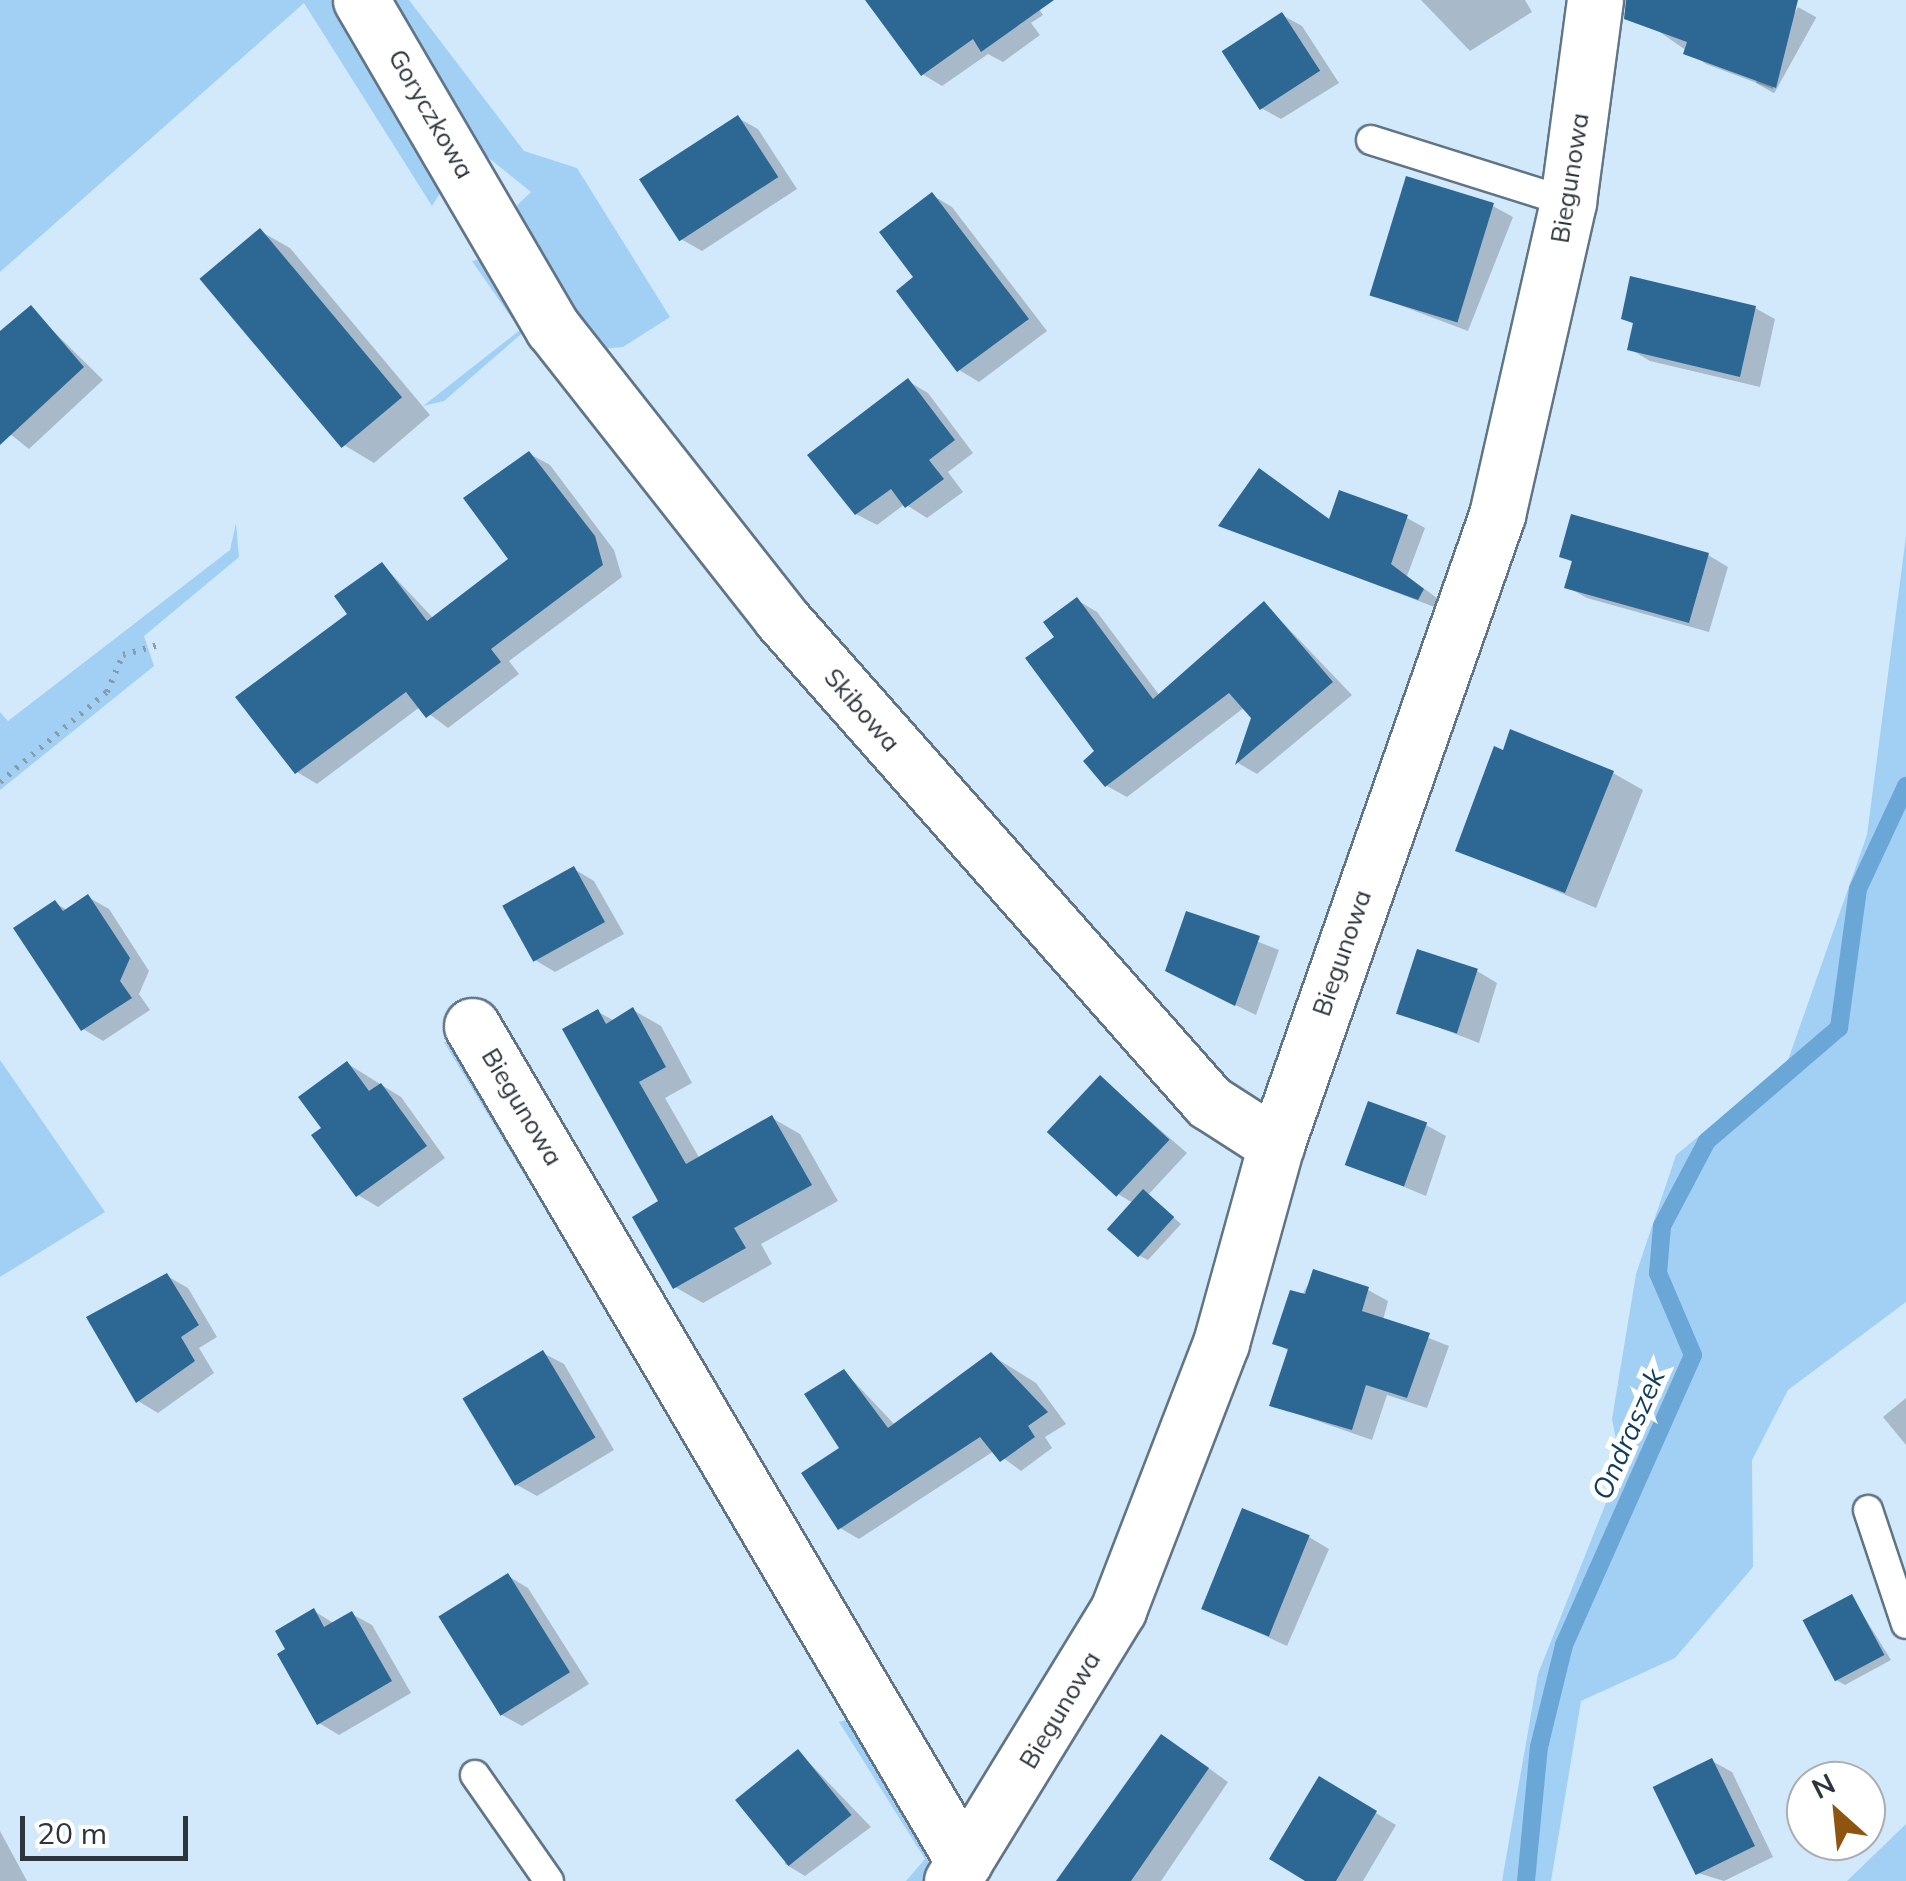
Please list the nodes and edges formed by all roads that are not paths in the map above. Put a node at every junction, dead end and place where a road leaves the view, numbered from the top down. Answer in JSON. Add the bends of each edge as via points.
{"nodes":[{"id":1,"x":361,"y":0,"type":"edge"},
{"id":2,"x":1595,"y":0,"type":"edge"},
{"id":3,"x":1371,"y":140,"type":"dead end"},
{"id":4,"x":1568,"y":202,"type":"junction"},
{"id":5,"x":497,"y":230,"type":"joint"},
{"id":6,"x":472,"y":1026,"type":"dead end"},
{"id":7,"x":1276,"y":1145,"type":"junction"},
{"id":8,"x":1868,"y":1510,"type":"dead end"},
{"id":9,"x":1906,"y":1624,"type":"edge"},
{"id":10,"x":476,"y":1775,"type":"dead end"},
{"id":11,"x":958,"y":1871,"type":"edge"},
{"id":12,"x":548,"y":1881,"type":"edge"}],
"edges":[{"from":1,"to":5,"type":"street","name":"Goryczkowa"},
{"from":2,"to":4,"type":"street","name":"Biegunowa"},
{"from":3,"to":4,"type":"lane"},
{"from":4,"to":7,"type":"street","name":"Biegunowa","via":[[1497,515]]},
{"from":5,"to":7,"type":"street","name":"Skibowa","via":[[553,328],[782,618],[1208,1102]]},
{"from":6,"to":11,"type":"street","name":"Biegunowa"},
{"from":7,"to":11,"type":"street","name":"Biegunowa","via":[[1214,1362],[1118,1610]]},
{"from":8,"to":9,"type":"lane"},
{"from":10,"to":12,"type":"lane"}]}
